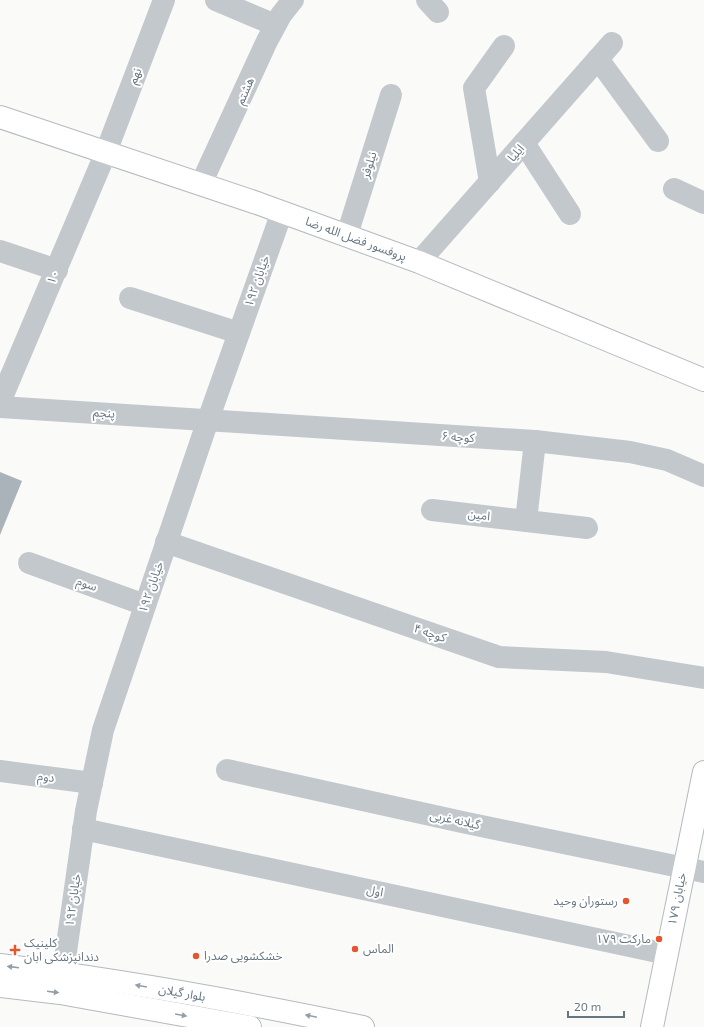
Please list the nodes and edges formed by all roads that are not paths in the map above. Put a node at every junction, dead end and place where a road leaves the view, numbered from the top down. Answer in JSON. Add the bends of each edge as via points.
{"nodes":[{"id":1,"x":164,"y":0,"type":"edge"},
{"id":2,"x":216,"y":0,"type":"edge"},
{"id":3,"x":293,"y":0,"type":"edge"},
{"id":4,"x":275,"y":25,"type":"junction"},
{"id":5,"x":504,"y":46,"type":"dead end"},
{"id":6,"x":391,"y":95,"type":"dead end"},
{"id":7,"x":0,"y":117,"type":"edge"},
{"id":8,"x":658,"y":141,"type":"dead end"},
{"id":9,"x":524,"y":143,"type":"junction"},
{"id":10,"x":106,"y":152,"type":"junction"},
{"id":11,"x":490,"y":182,"type":"junction"},
{"id":12,"x":201,"y":184,"type":"junction"},
{"id":13,"x":674,"y":189,"type":"dead end"},
{"id":14,"x":704,"y":203,"type":"edge"},
{"id":15,"x":282,"y":212,"type":"junction"},
{"id":16,"x":570,"y":214,"type":"dead end"},
{"id":17,"x":347,"y":235,"type":"junction"},
{"id":18,"x":0,"y":251,"type":"edge"},
{"id":19,"x":419,"y":262,"type":"junction"},
{"id":20,"x":57,"y":270,"type":"junction"},
{"id":21,"x":130,"y":298,"type":"dead end"},
{"id":22,"x":239,"y":333,"type":"junction"},
{"id":23,"x":704,"y":380,"type":"edge"},
{"id":24,"x":0,"y":402,"type":"edge"},
{"id":25,"x":0,"y":407,"type":"edge"},
{"id":26,"x":208,"y":420,"type":"junction"},
{"id":27,"x":535,"y":441,"type":"junction"},
{"id":28,"x":704,"y":476,"type":"edge"},
{"id":29,"x":432,"y":510,"type":"dead end"},
{"id":30,"x":526,"y":521,"type":"junction"},
{"id":31,"x":587,"y":528,"type":"dead end"},
{"id":32,"x":166,"y":542,"type":"junction"},
{"id":33,"x":29,"y":564,"type":"dead end"},
{"id":34,"x":145,"y":605,"type":"junction"},
{"id":35,"x":704,"y":678,"type":"edge"},
{"id":36,"x":227,"y":770,"type":"dead end"},
{"id":37,"x":0,"y":771,"type":"edge"},
{"id":38,"x":704,"y":772,"type":"edge"},
{"id":39,"x":92,"y":783,"type":"junction"},
{"id":40,"x":83,"y":829,"type":"junction"},
{"id":41,"x":694,"y":870,"type":"edge"},
{"id":42,"x":667,"y":954,"type":"junction"},
{"id":43,"x":0,"y":965,"type":"edge"},
{"id":44,"x":63,"y":973,"type":"junction"},
{"id":45,"x":0,"y":986,"type":"edge"},
{"id":46,"x":336,"y":1024,"type":"edge"},
{"id":47,"x":250,"y":1027,"type":"edge"},
{"id":48,"x":363,"y":1027,"type":"edge"},
{"id":49,"x":652,"y":1027,"type":"edge"}],
"edges":[{"from":1,"to":10,"type":"street","name":"نهم"},
{"from":2,"to":4,"type":"street"},
{"from":3,"to":4,"type":"street","name":"هشتم"},
{"from":4,"to":12,"type":"street","name":"هشتم"},
{"from":5,"to":11,"type":"street","via":[[474,88]]},
{"from":6,"to":17,"type":"street","name":"نیلوفر"},
{"from":7,"to":10,"type":"main road","name":"پروفسور فضل الله رضا"},
{"from":8,"to":9,"type":"street","name":"ایلیا","via":[[605,51]]},
{"from":9,"to":11,"type":"street","name":"ایلیا"},
{"from":9,"to":16,"type":"street"},
{"from":10,"to":12,"type":"main road","name":"پروفسور فضل الله رضا"},
{"from":10,"to":20,"type":"street","name":"۱۰"},
{"from":11,"to":19,"type":"street","name":"ایلیا"},
{"from":12,"to":15,"type":"main road","name":"پروفسور فضل الله رضا"},
{"from":13,"to":14,"type":"street"},
{"from":15,"to":17,"type":"main road","name":"پروفسور فضل الله رضا"},
{"from":15,"to":22,"type":"street","name":"خیابان ۱۹۲"},
{"from":17,"to":19,"type":"main road","name":"پروفسور فضل الله رضا"},
{"from":18,"to":20,"type":"street"},
{"from":19,"to":23,"type":"main road","name":"پروفسور فضل الله رضا"},
{"from":20,"to":24,"type":"street","name":"۱۰"},
{"from":21,"to":22,"type":"street"},
{"from":22,"to":26,"type":"street","name":"خیابان ۱۹۲"},
{"from":25,"to":26,"type":"street","name":"پنجم"},
{"from":26,"to":27,"type":"street","name":"کوچه ۶"},
{"from":26,"to":32,"type":"street","name":"خیابان ۱۹۲"},
{"from":27,"to":28,"type":"street","name":"کوچه ۶","via":[[630,452],[667,460]]},
{"from":27,"to":30,"type":"street"},
{"from":29,"to":30,"type":"street","name":"امین"},
{"from":30,"to":31,"type":"street","name":"امین"},
{"from":32,"to":34,"type":"street","name":"خیابان ۱۹۲"},
{"from":32,"to":35,"type":"street","name":"کوچه ۴","via":[[498,657],[606,662]]},
{"from":33,"to":34,"type":"street","name":"سوم"},
{"from":34,"to":39,"type":"street","name":"خیابان ۱۹۲","via":[[103,730]]},
{"from":36,"to":41,"type":"street","name":"گیلانه غربی"},
{"from":37,"to":39,"type":"street","name":"دوم"},
{"from":38,"to":41,"type":"main road","name":"خیابان ۱۷۹"},
{"from":39,"to":40,"type":"street","name":"خیابان ۱۹۲"},
{"from":40,"to":42,"type":"street","name":"اول"},
{"from":40,"to":44,"type":"street","name":"خیابان ۱۹۲"},
{"from":41,"to":42,"type":"main road","name":"خیابان ۱۷۹"},
{"from":42,"to":49,"type":"main road","name":"خیابان ۱۷۹"},
{"from":44,"to":43,"type":"main road","name":"بلوار گیلان","one_way":true},
{"from":46,"to":44,"type":"main road","name":"بلوار گیلان","one_way":true},
{"from":45,"to":47,"type":"main road","name":"بلوار گیلان","one_way":true,"via":[[60,993]]},
{"from":46,"to":48,"type":"main road","name":"بلوار گیلان"}]}
